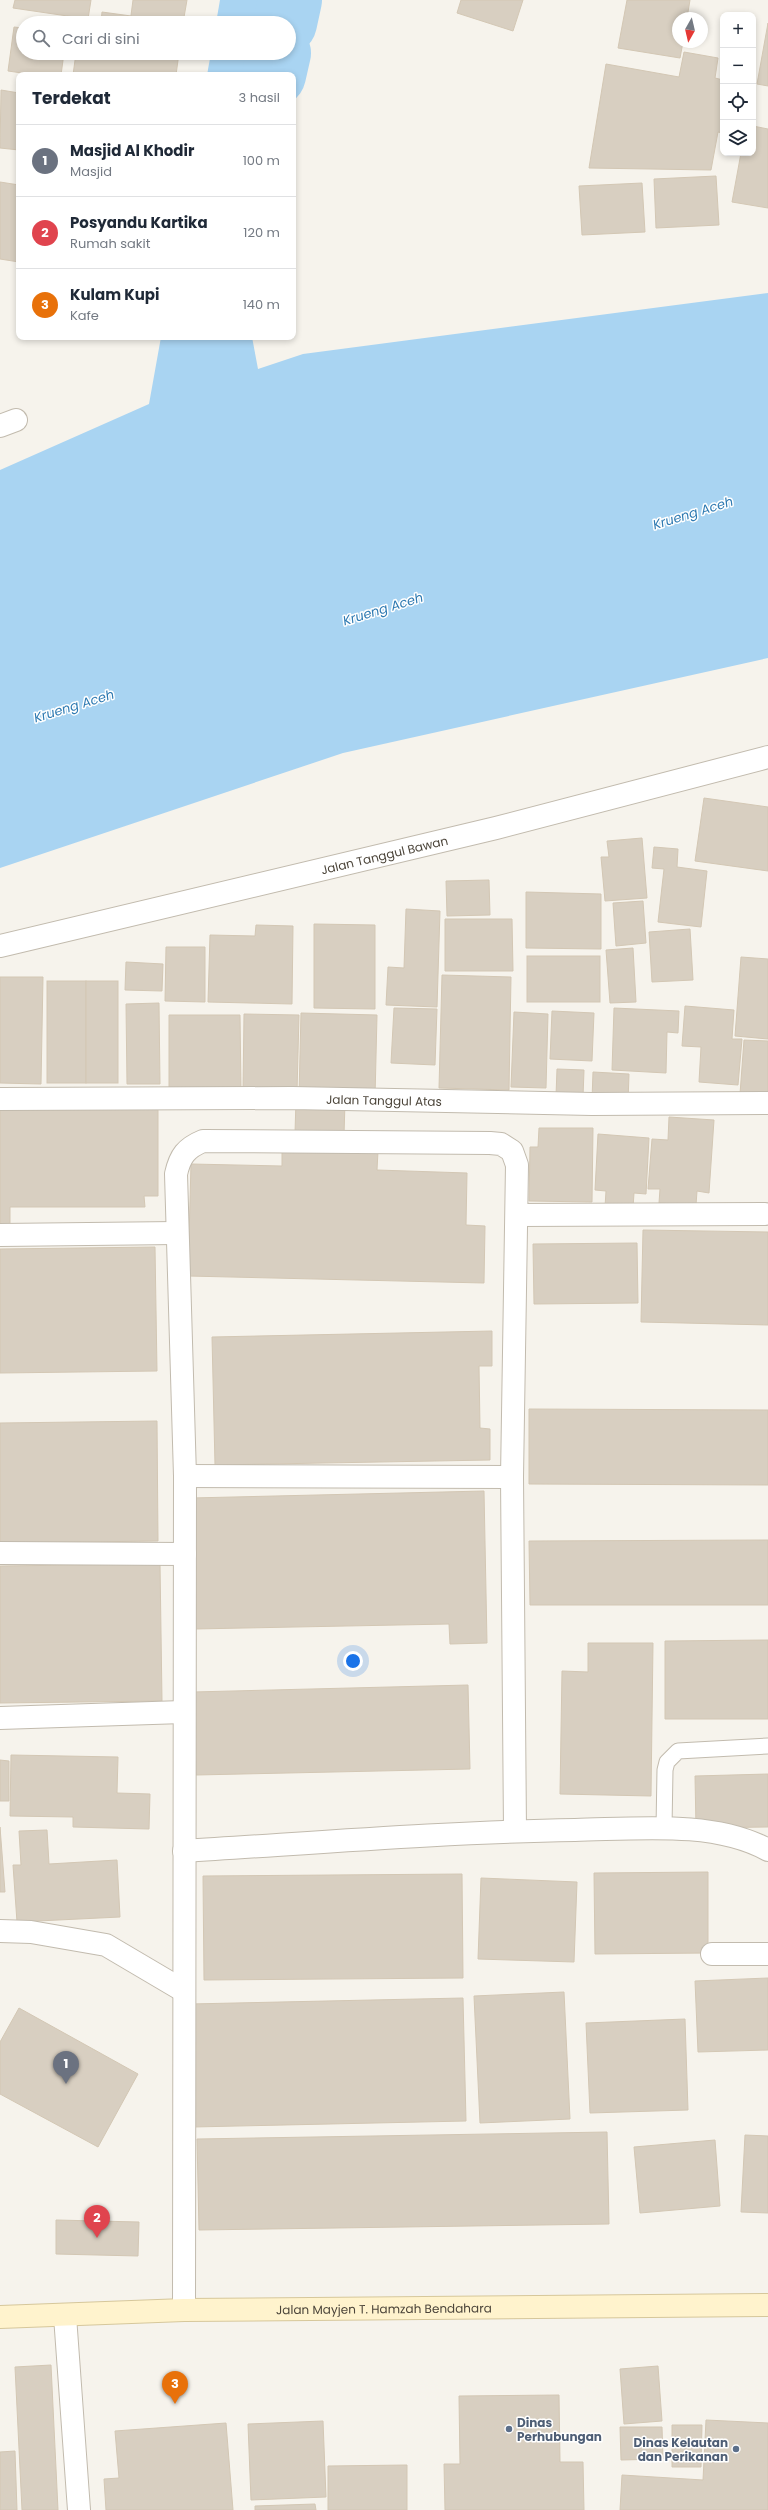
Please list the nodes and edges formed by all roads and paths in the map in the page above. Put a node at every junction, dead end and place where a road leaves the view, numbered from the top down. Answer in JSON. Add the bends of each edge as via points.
{"nodes":[{"id":1,"x":768,"y":757,"type":"edge"},
{"id":2,"x":0,"y":946,"type":"edge"},
{"id":3,"x":0,"y":1099,"type":"edge"},
{"id":4,"x":768,"y":1103,"type":"edge"},
{"id":5,"x":765,"y":1214,"type":"dead end"},
{"id":6,"x":518,"y":1215,"type":"junction"},
{"id":7,"x":176,"y":1233,"type":"junction"},
{"id":8,"x":0,"y":1235,"type":"edge"},
{"id":9,"x":185,"y":1476,"type":"junction"},
{"id":10,"x":512,"y":1477,"type":"junction"},
{"id":11,"x":0,"y":1553,"type":"edge"},
{"id":12,"x":185,"y":1554,"type":"junction"},
{"id":13,"x":183,"y":1712,"type":"junction"},
{"id":14,"x":0,"y":1718,"type":"edge"},
{"id":15,"x":768,"y":1746,"type":"edge"},
{"id":16,"x":664,"y":1828,"type":"junction"},
{"id":17,"x":515,"y":1831,"type":"junction"},
{"id":18,"x":768,"y":1850,"type":"edge"},
{"id":19,"x":184,"y":1851,"type":"junction"},
{"id":20,"x":0,"y":1931,"type":"edge"},
{"id":21,"x":712,"y":1954,"type":"dead end"},
{"id":22,"x":768,"y":1954,"type":"edge"},
{"id":23,"x":184,"y":1991,"type":"junction"},
{"id":24,"x":768,"y":2305,"type":"edge"},
{"id":25,"x":184,"y":2310,"type":"junction"},
{"id":26,"x":66,"y":2316,"type":"junction"},
{"id":27,"x":0,"y":2317,"type":"edge"},
{"id":28,"x":79,"y":2510,"type":"edge"}],
"edges":[{"from":1,"to":2,"type":"street","name":"Jalan Tanggul Bawan","via":[[496,828]]},
{"from":3,"to":4,"type":"street","name":"Jalan Tanggul Atas","via":[[292,1098],[592,1104]]},
{"from":5,"to":6,"type":"street"},
{"from":6,"to":7,"type":"street","via":[[517,1165],[512,1151],[501,1144],[203,1141],[189,1146],[179,1162],[176,1174]]},
{"from":6,"to":10,"type":"street"},
{"from":7,"to":8,"type":"street"},
{"from":7,"to":9,"type":"street"},
{"from":9,"to":10,"type":"street"},
{"from":9,"to":12,"type":"street"},
{"from":10,"to":17,"type":"street"},
{"from":11,"to":12,"type":"street"},
{"from":12,"to":13,"type":"street"},
{"from":13,"to":14,"type":"street"},
{"from":13,"to":19,"type":"street"},
{"from":15,"to":16,"type":"lane","via":[[678,1750],[667,1762]]},
{"from":16,"to":17,"type":"street"},
{"from":16,"to":18,"type":"street","via":[[728,1835]]},
{"from":17,"to":19,"type":"street"},
{"from":19,"to":23,"type":"street"},
{"from":20,"to":23,"type":"street","via":[[38,1933],[106,1945]]},
{"from":21,"to":22,"type":"street"},
{"from":23,"to":25,"type":"street"},
{"from":24,"to":25,"type":"street","name":"Jalan Mayjen T. Hamzah Bendahara"},
{"from":25,"to":26,"type":"street","name":"Jalan Mayjen T. Hamzah Bendahara"},
{"from":26,"to":27,"type":"street","name":"Jalan Mayjen T. Hamzah Bendahara"},
{"from":26,"to":28,"type":"street"}]}
